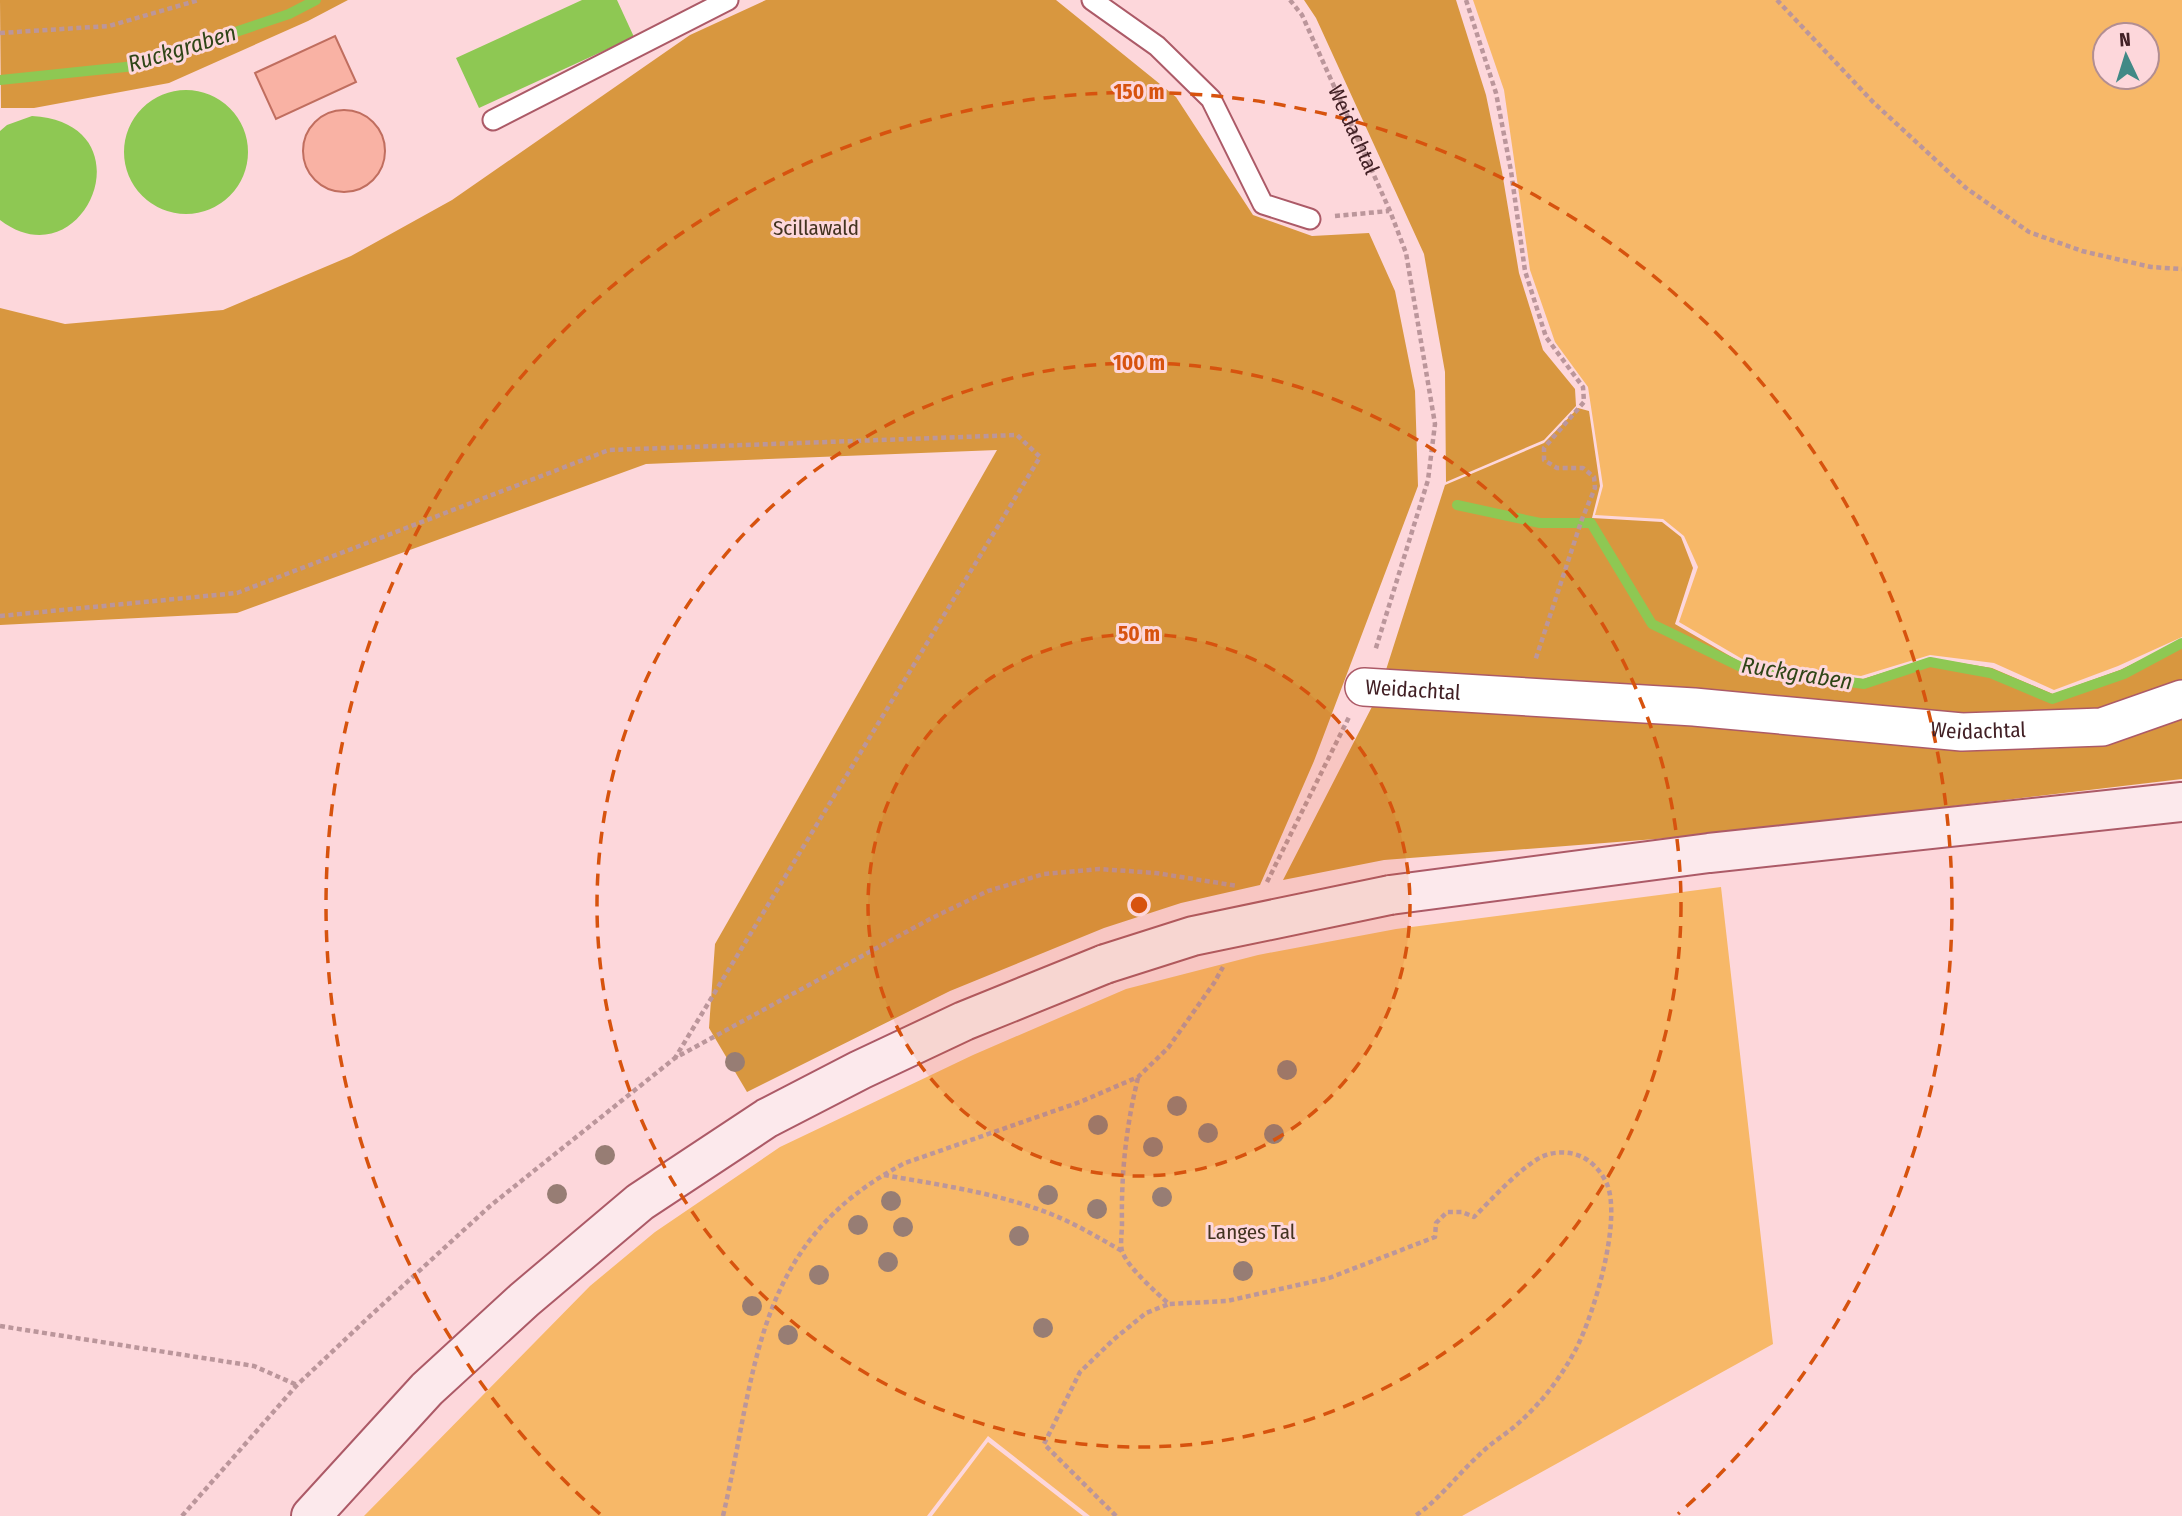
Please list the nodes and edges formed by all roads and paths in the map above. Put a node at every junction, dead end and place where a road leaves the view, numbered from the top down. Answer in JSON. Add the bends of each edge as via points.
{"nodes":[{"id":1,"x":199,"y":0,"type":"edge"},
{"id":2,"x":728,"y":0,"type":"edge"},
{"id":3,"x":1092,"y":0,"type":"edge"},
{"id":4,"x":1290,"y":0,"type":"edge"},
{"id":5,"x":1466,"y":0,"type":"edge"},
{"id":6,"x":1777,"y":0,"type":"edge"},
{"id":7,"x":0,"y":33,"type":"edge"},
{"id":8,"x":493,"y":120,"type":"dead end"},
{"id":9,"x":1390,"y":211,"type":"junction"},
{"id":10,"x":1310,"y":219,"type":"joint"},
{"id":11,"x":2182,"y":269,"type":"edge"},
{"id":12,"x":0,"y":616,"type":"edge"},
{"id":13,"x":1364,"y":687,"type":"junction"},
{"id":14,"x":1522,"y":698,"type":"junction"},
{"id":15,"x":2182,"y":699,"type":"edge"},
{"id":16,"x":2182,"y":802,"type":"edge"},
{"id":17,"x":1250,"y":888,"type":"dead end"},
{"id":18,"x":1263,"y":890,"type":"dead end"},
{"id":19,"x":1227,"y":959,"type":"dead end"},
{"id":20,"x":675,"y":1058,"type":"junction"},
{"id":21,"x":1138,"y":1077,"type":"junction"},
{"id":22,"x":883,"y":1174,"type":"junction"},
{"id":23,"x":1122,"y":1251,"type":"junction"},
{"id":24,"x":1169,"y":1304,"type":"junction"},
{"id":25,"x":0,"y":1326,"type":"edge"},
{"id":26,"x":297,"y":1385,"type":"junction"},
{"id":27,"x":182,"y":1516,"type":"edge"},
{"id":28,"x":311,"y":1516,"type":"edge"},
{"id":29,"x":723,"y":1516,"type":"edge"},
{"id":30,"x":1116,"y":1516,"type":"edge"},
{"id":31,"x":1415,"y":1516,"type":"edge"}],
"edges":[{"from":1,"to":7,"type":"path","via":[[109,26]]},
{"from":2,"to":8,"type":"lane"},
{"from":3,"to":10,"type":"lane","via":[[1157,46],[1211,99],[1263,204]]},
{"from":4,"to":9,"type":"path","name":"Weidachtal","via":[[1301,15]]},
{"from":5,"to":14,"type":"path","via":[[1496,93],[1525,271],[1546,337],[1583,387],[1584,402],[1544,448],[1544,460],[1557,468],[1583,468],[1594,477],[1595,488]]},
{"from":6,"to":11,"type":"path","via":[[1872,102],[1956,180],[2029,232],[2082,251],[2151,267]]},
{"from":9,"to":10,"type":"path"},
{"from":9,"to":13,"type":"path","name":"Weidachtal","via":[[1406,253],[1435,424],[1428,480]]},
{"from":12,"to":20,"type":"path","via":[[237,593],[609,450],[1017,435],[1040,457]]},
{"from":13,"to":14,"type":"street","name":"Weidachtal"},
{"from":13,"to":18,"type":"path"},
{"from":14,"to":15,"type":"street","name":"Weidachtal","via":[[1694,707],[1962,732],[2102,727]]},
{"from":16,"to":28,"type":"main road","bridge":true,"via":[[1709,853],[1390,895],[1193,936],[1105,964],[964,1021],[860,1070],[767,1118],[640,1202],[427,1389]]},
{"from":17,"to":20,"type":"path","via":[[1099,869],[1044,874],[988,891],[930,919]]},
{"from":19,"to":21,"type":"path","via":[[1168,1048]]},
{"from":20,"to":26,"type":"path","via":[[490,1206]]},
{"from":21,"to":22,"type":"path"},
{"from":21,"to":23,"type":"path","via":[[1124,1158]]},
{"from":22,"to":23,"type":"path","via":[[1050,1214]]},
{"from":22,"to":29,"type":"path","via":[[819,1228],[794,1261],[774,1301],[753,1366]]},
{"from":23,"to":24,"type":"path","via":[[1139,1276]]},
{"from":24,"to":30,"type":"path","via":[[1146,1313],[1080,1372],[1044,1444]]},
{"from":24,"to":31,"type":"path","via":[[1227,1301],[1329,1278],[1435,1237],[1436,1223],[1447,1212],[1474,1217],[1541,1157],[1556,1152],[1587,1159],[1607,1184],[1611,1227],[1599,1286],[1577,1346],[1544,1398]]},
{"from":25,"to":26,"type":"path","via":[[254,1366]]},
{"from":26,"to":27,"type":"path"}]}
